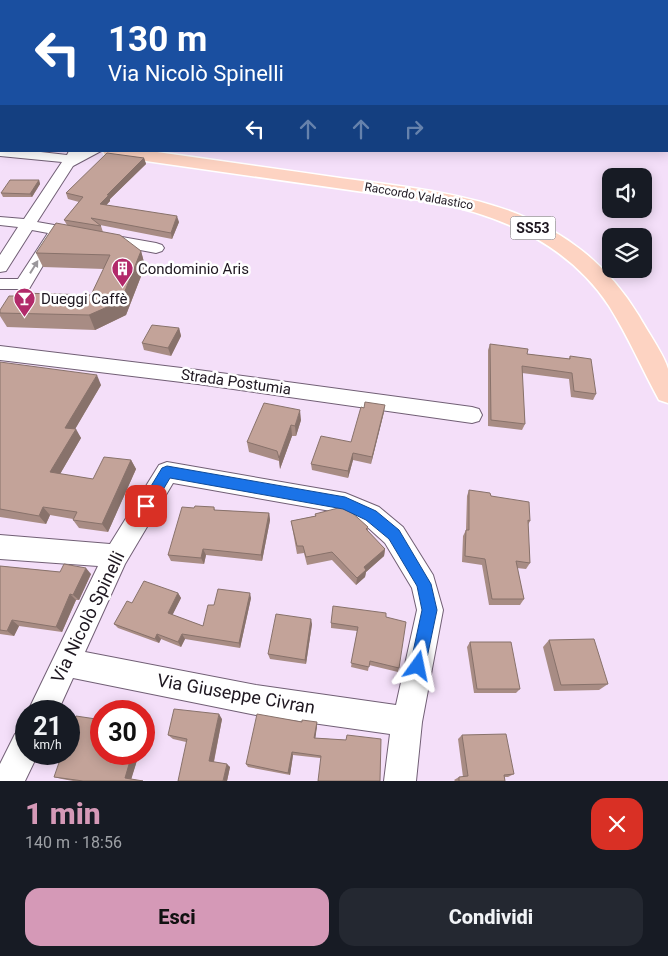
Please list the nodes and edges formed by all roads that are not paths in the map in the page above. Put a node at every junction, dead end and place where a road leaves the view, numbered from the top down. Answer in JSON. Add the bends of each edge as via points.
{"nodes":[{"id":1,"x":0,"y":152,"type":"edge"},
{"id":2,"x":91,"y":152,"type":"edge"},
{"id":3,"x":126,"y":152,"type":"edge"},
{"id":4,"x":140,"y":153,"type":"edge"},
{"id":5,"x":73,"y":158,"type":"edge"},
{"id":6,"x":0,"y":221,"type":"edge"},
{"id":7,"x":28,"y":224,"type":"junction"},
{"id":8,"x":57,"y":230,"type":"junction"},
{"id":9,"x":156,"y":248,"type":"dead end"},
{"id":10,"x":0,"y":267,"type":"edge"},
{"id":11,"x":0,"y":284,"type":"edge"},
{"id":12,"x":0,"y":353,"type":"edge"},
{"id":13,"x":668,"y":393,"type":"edge"},
{"id":14,"x":472,"y":416,"type":"dead end"},
{"id":15,"x":0,"y":547,"type":"edge"},
{"id":16,"x":116,"y":556,"type":"junction"},
{"id":17,"x":67,"y":663,"type":"junction"},
{"id":18,"x":48,"y":700,"type":"edge"},
{"id":19,"x":407,"y":722,"type":"junction"},
{"id":20,"x":16,"y":765,"type":"edge"},
{"id":21,"x":8,"y":781,"type":"edge"},
{"id":22,"x":400,"y":781,"type":"edge"}],
"edges":[{"from":1,"to":5,"type":"street"},
{"from":2,"to":5,"type":"street"},
{"from":3,"to":4,"type":"main road","name":"Raccordo Valdastico","number":"SS53"},
{"from":4,"to":13,"type":"main road","name":"Raccordo Valdastico","number":"SS53","via":[[442,198],[482,207],[520,221],[564,246],[602,280],[626,315]]},
{"from":5,"to":7,"type":"street"},
{"from":6,"to":7,"type":"street"},
{"from":7,"to":8,"type":"street"},
{"from":7,"to":10,"type":"street"},
{"from":8,"to":9,"type":"street"},
{"from":11,"to":8,"type":"street","one_way":true,"via":[[18,292]]},
{"from":12,"to":14,"type":"street","name":"Strada Postumia"},
{"from":15,"to":16,"type":"street"},
{"from":16,"to":17,"type":"street","name":"Via Nicolò Spinelli"},
{"from":16,"to":19,"type":"street","name":"Via Nicolò Spinelli","via":[[167,472],[345,503],[371,515],[394,535],[424,584],[430,610]]},
{"from":17,"to":18,"type":"street","name":"Via Nicolò Spinelli"},
{"from":17,"to":19,"type":"street","name":"Via Giuseppe Civran","via":[[256,700]]},
{"from":19,"to":22,"type":"street"},
{"from":20,"to":21,"type":"street"}]}
